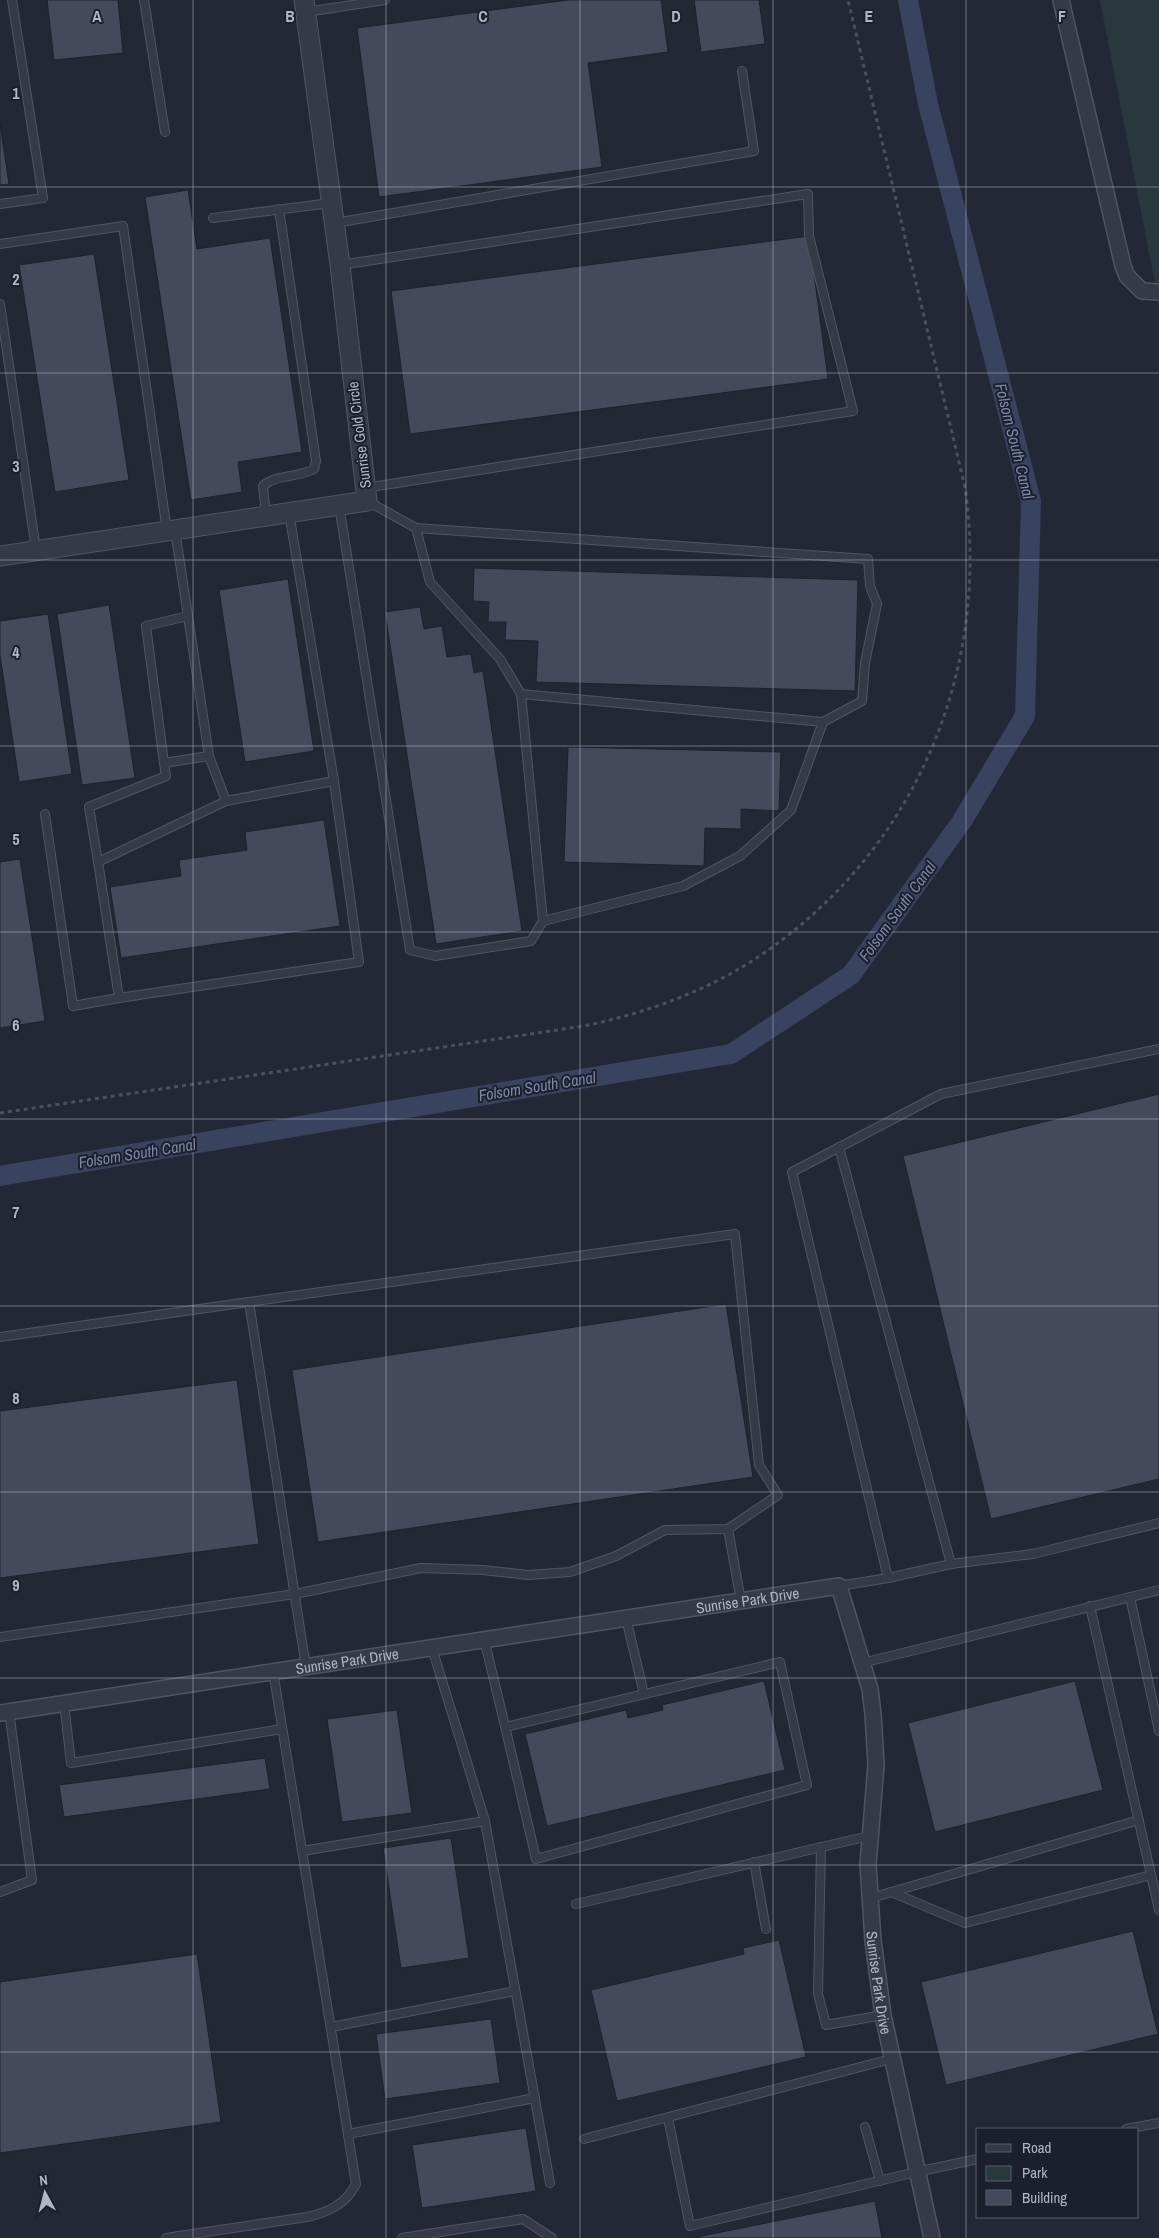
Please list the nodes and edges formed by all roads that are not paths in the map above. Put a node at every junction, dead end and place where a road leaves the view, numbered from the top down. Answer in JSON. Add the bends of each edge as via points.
{"nodes":[{"id":1,"x":12,"y":0,"type":"edge"},
{"id":2,"x":144,"y":0,"type":"edge"},
{"id":3,"x":385,"y":0,"type":"edge"},
{"id":4,"x":1061,"y":0,"type":"edge"},
{"id":5,"x":305,"y":6,"type":"edge"},
{"id":6,"x":742,"y":71,"type":"dead end"},
{"id":7,"x":165,"y":132,"type":"dead end"},
{"id":8,"x":331,"y":203,"type":"junction"},
{"id":9,"x":0,"y":204,"type":"edge"},
{"id":10,"x":279,"y":210,"type":"junction"},
{"id":11,"x":213,"y":218,"type":"dead end"},
{"id":12,"x":333,"y":223,"type":"junction"},
{"id":13,"x":0,"y":244,"type":"edge"},
{"id":14,"x":340,"y":265,"type":"junction"},
{"id":15,"x":1159,"y":292,"type":"edge"},
{"id":16,"x":0,"y":304,"type":"edge"},
{"id":17,"x":366,"y":494,"type":"junction"},
{"id":18,"x":339,"y":505,"type":"junction"},
{"id":19,"x":289,"y":513,"type":"junction"},
{"id":20,"x":266,"y":516,"type":"junction"},
{"id":21,"x":416,"y":528,"type":"junction"},
{"id":22,"x":171,"y":530,"type":"junction"},
{"id":23,"x":36,"y":551,"type":"junction"},
{"id":24,"x":0,"y":556,"type":"edge"},
{"id":25,"x":188,"y":616,"type":"junction"},
{"id":26,"x":522,"y":694,"type":"junction"},
{"id":27,"x":823,"y":722,"type":"junction"},
{"id":28,"x":209,"y":756,"type":"junction"},
{"id":29,"x":164,"y":763,"type":"junction"},
{"id":30,"x":334,"y":781,"type":"junction"},
{"id":31,"x":226,"y":801,"type":"junction"},
{"id":32,"x":45,"y":814,"type":"dead end"},
{"id":33,"x":98,"y":862,"type":"junction"},
{"id":34,"x":543,"y":921,"type":"junction"},
{"id":35,"x":119,"y":998,"type":"junction"},
{"id":36,"x":1159,"y":1050,"type":"edge"},
{"id":37,"x":839,"y":1147,"type":"junction"},
{"id":38,"x":249,"y":1302,"type":"junction"},
{"id":39,"x":0,"y":1337,"type":"edge"},
{"id":40,"x":1159,"y":1523,"type":"edge"},
{"id":41,"x":728,"y":1529,"type":"junction"},
{"id":42,"x":951,"y":1564,"type":"junction"},
{"id":43,"x":888,"y":1578,"type":"junction"},
{"id":44,"x":839,"y":1586,"type":"junction"},
{"id":45,"x":1159,"y":1590,"type":"edge"},
{"id":46,"x":294,"y":1594,"type":"junction"},
{"id":47,"x":1130,"y":1597,"type":"junction"},
{"id":48,"x":741,"y":1601,"type":"junction"},
{"id":49,"x":1090,"y":1606,"type":"junction"},
{"id":50,"x":626,"y":1618,"type":"junction"},
{"id":51,"x":0,"y":1637,"type":"edge"},
{"id":52,"x":484,"y":1640,"type":"junction"},
{"id":53,"x":432,"y":1648,"type":"junction"},
{"id":54,"x":862,"y":1663,"type":"junction"},
{"id":55,"x":306,"y":1666,"type":"junction"},
{"id":56,"x":273,"y":1672,"type":"junction"},
{"id":57,"x":644,"y":1694,"type":"junction"},
{"id":58,"x":64,"y":1703,"type":"junction"},
{"id":59,"x":4,"y":1712,"type":"edge"},
{"id":60,"x":505,"y":1727,"type":"junction"},
{"id":61,"x":282,"y":1729,"type":"junction"},
{"id":62,"x":1159,"y":1731,"type":"edge"},
{"id":63,"x":1139,"y":1820,"type":"junction"},
{"id":64,"x":485,"y":1821,"type":"junction"},
{"id":65,"x":870,"y":1836,"type":"junction"},
{"id":66,"x":822,"y":1847,"type":"junction"},
{"id":67,"x":302,"y":1851,"type":"junction"},
{"id":68,"x":754,"y":1862,"type":"junction"},
{"id":69,"x":1151,"y":1875,"type":"junction"},
{"id":70,"x":0,"y":1892,"type":"edge"},
{"id":71,"x":891,"y":1892,"type":"junction"},
{"id":72,"x":871,"y":1898,"type":"junction"},
{"id":73,"x":576,"y":1904,"type":"dead end"},
{"id":74,"x":1159,"y":1910,"type":"edge"},
{"id":75,"x":766,"y":1929,"type":"dead end"},
{"id":76,"x":515,"y":1991,"type":"junction"},
{"id":77,"x":883,"y":2015,"type":"junction"},
{"id":78,"x":331,"y":2027,"type":"junction"},
{"id":79,"x":891,"y":2059,"type":"junction"},
{"id":80,"x":535,"y":2098,"type":"junction"},
{"id":81,"x":668,"y":2118,"type":"junction"},
{"id":82,"x":1159,"y":2123,"type":"edge"},
{"id":83,"x":865,"y":2128,"type":"dead end"},
{"id":84,"x":1132,"y":2128,"type":"edge"},
{"id":85,"x":348,"y":2134,"type":"junction"},
{"id":86,"x":584,"y":2139,"type":"dead end"},
{"id":87,"x":976,"y":2159,"type":"edge"},
{"id":88,"x":916,"y":2172,"type":"junction"},
{"id":89,"x":880,"y":2181,"type":"junction"},
{"id":90,"x":550,"y":2183,"type":"dead end"},
{"id":91,"x":166,"y":2238,"type":"edge"},
{"id":92,"x":402,"y":2238,"type":"edge"},
{"id":93,"x":552,"y":2238,"type":"edge"},
{"id":94,"x":932,"y":2238,"type":"edge"}],
"edges":[{"from":1,"to":9,"type":"lane","via":[[44,198]]},
{"from":2,"to":7,"type":"lane"},
{"from":3,"to":5,"type":"lane"},
{"from":4,"to":15,"type":"street","via":[[1123,266],[1134,286],[1142,291]]},
{"from":5,"to":8,"type":"street","name":"Sunrise Gold Circle"},
{"from":6,"to":12,"type":"lane","via":[[754,151]]},
{"from":8,"to":10,"type":"lane"},
{"from":8,"to":12,"type":"street","name":"Sunrise Gold Circle"},
{"from":10,"to":11,"type":"lane"},
{"from":10,"to":20,"type":"lane","via":[[316,461],[314,469],[306,474],[269,480],[263,486]]},
{"from":12,"to":14,"type":"street","name":"Sunrise Gold Circle"},
{"from":13,"to":22,"type":"lane","via":[[123,226]]},
{"from":14,"to":17,"type":"street","name":"Sunrise Gold Circle"},
{"from":14,"to":17,"type":"lane","via":[[808,194],[809,236],[854,411]]},
{"from":16,"to":23,"type":"lane"},
{"from":17,"to":18,"type":"street","name":"Sunrise Gold Circle"},
{"from":17,"to":21,"type":"lane"},
{"from":18,"to":19,"type":"street","name":"Sunrise Gold Circle"},
{"from":18,"to":34,"type":"lane","via":[[410,950],[435,956],[531,940]]},
{"from":19,"to":20,"type":"street","name":"Sunrise Gold Circle"},
{"from":19,"to":30,"type":"lane"},
{"from":20,"to":22,"type":"street","name":"Sunrise Gold Circle"},
{"from":21,"to":26,"type":"lane","via":[[430,582],[500,659]]},
{"from":21,"to":27,"type":"lane","via":[[868,559],[870,586],[877,604],[865,663],[862,701]]},
{"from":22,"to":23,"type":"street","name":"Sunrise Gold Circle"},
{"from":22,"to":25,"type":"lane"},
{"from":23,"to":24,"type":"street","name":"Sunrise Gold Circle"},
{"from":25,"to":28,"type":"lane"},
{"from":25,"to":29,"type":"lane","via":[[146,626]]},
{"from":26,"to":27,"type":"lane"},
{"from":26,"to":34,"type":"lane"},
{"from":27,"to":34,"type":"lane","via":[[791,810],[740,856],[683,886]]},
{"from":28,"to":29,"type":"lane"},
{"from":28,"to":31,"type":"lane"},
{"from":29,"to":33,"type":"lane","via":[[166,776],[89,807]]},
{"from":30,"to":31,"type":"lane"},
{"from":30,"to":35,"type":"lane","via":[[359,962]]},
{"from":31,"to":33,"type":"lane"},
{"from":32,"to":35,"type":"lane","via":[[73,1006]]},
{"from":33,"to":35,"type":"lane"},
{"from":36,"to":37,"type":"lane","via":[[941,1094]]},
{"from":37,"to":42,"type":"lane"},
{"from":37,"to":43,"type":"lane","via":[[792,1172]]},
{"from":38,"to":39,"type":"lane"},
{"from":38,"to":41,"type":"lane","via":[[735,1234],[760,1465],[778,1495]]},
{"from":38,"to":46,"type":"lane"},
{"from":40,"to":42,"type":"lane","via":[[1033,1554]]},
{"from":41,"to":46,"type":"lane","via":[[665,1530],[616,1556],[570,1572],[528,1575],[421,1568]]},
{"from":41,"to":48,"type":"lane"},
{"from":42,"to":43,"type":"lane"},
{"from":43,"to":44,"type":"lane"},
{"from":44,"to":48,"type":"street","name":"Sunrise Park Drive"},
{"from":44,"to":54,"type":"street","name":"Sunrise Park Drive"},
{"from":45,"to":47,"type":"lane"},
{"from":46,"to":51,"type":"lane"},
{"from":46,"to":55,"type":"lane"},
{"from":47,"to":49,"type":"lane"},
{"from":47,"to":62,"type":"lane"},
{"from":48,"to":50,"type":"street","name":"Sunrise Park Drive"},
{"from":49,"to":54,"type":"lane"},
{"from":49,"to":63,"type":"lane"},
{"from":50,"to":52,"type":"street","name":"Sunrise Park Drive"},
{"from":50,"to":57,"type":"lane"},
{"from":52,"to":53,"type":"street","name":"Sunrise Park Drive"},
{"from":52,"to":60,"type":"lane"},
{"from":53,"to":55,"type":"street","name":"Sunrise Park Drive"},
{"from":53,"to":64,"type":"lane"},
{"from":54,"to":65,"type":"street","name":"Sunrise Park Drive","via":[[870,1689],[876,1739]]},
{"from":55,"to":56,"type":"street","name":"Sunrise Park Drive"},
{"from":56,"to":58,"type":"street","name":"Sunrise Park Drive"},
{"from":56,"to":61,"type":"lane"},
{"from":57,"to":60,"type":"lane"},
{"from":57,"to":60,"type":"lane","via":[[780,1662],[807,1785],[536,1859]]},
{"from":58,"to":59,"type":"street","name":"Sunrise Park Drive"},
{"from":58,"to":61,"type":"lane","via":[[71,1763]]},
{"from":59,"to":70,"type":"lane","via":[[32,1880]]},
{"from":61,"to":67,"type":"lane"},
{"from":63,"to":69,"type":"lane"},
{"from":63,"to":71,"type":"lane"},
{"from":64,"to":67,"type":"lane"},
{"from":64,"to":76,"type":"lane"},
{"from":65,"to":66,"type":"lane"},
{"from":65,"to":72,"type":"street","name":"Sunrise Park Drive"},
{"from":66,"to":68,"type":"lane"},
{"from":66,"to":77,"type":"lane","via":[[818,1994],[826,2025]]},
{"from":67,"to":78,"type":"lane"},
{"from":68,"to":73,"type":"lane"},
{"from":68,"to":75,"type":"lane"},
{"from":69,"to":71,"type":"lane","via":[[965,1923]]},
{"from":69,"to":74,"type":"lane"},
{"from":71,"to":72,"type":"lane"},
{"from":72,"to":77,"type":"street","name":"Sunrise Park Drive","via":[[872,1941]]},
{"from":76,"to":78,"type":"lane"},
{"from":76,"to":80,"type":"lane"},
{"from":77,"to":79,"type":"street","name":"Sunrise Park Drive"},
{"from":78,"to":85,"type":"lane"},
{"from":79,"to":81,"type":"lane"},
{"from":79,"to":88,"type":"street","name":"Sunrise Park Drive"},
{"from":80,"to":85,"type":"lane"},
{"from":80,"to":90,"type":"lane"},
{"from":81,"to":86,"type":"lane"},
{"from":81,"to":89,"type":"lane","via":[[690,2226]]},
{"from":82,"to":84,"type":"lane"},
{"from":83,"to":89,"type":"lane"},
{"from":85,"to":91,"type":"lane","via":[[356,2184],[351,2193],[328,2212]]},
{"from":87,"to":88,"type":"lane"},
{"from":88,"to":89,"type":"lane"},
{"from":88,"to":94,"type":"street","name":"Sunrise Park Drive"},
{"from":92,"to":93,"type":"lane","via":[[523,2219]]}]}
